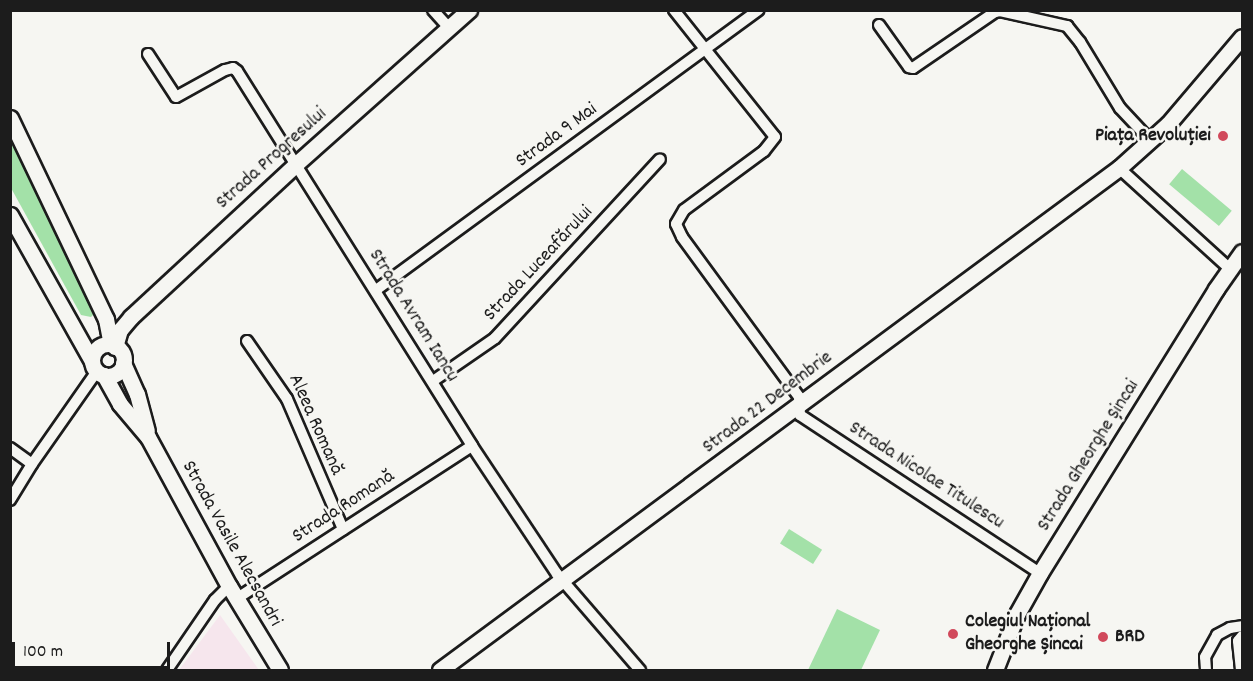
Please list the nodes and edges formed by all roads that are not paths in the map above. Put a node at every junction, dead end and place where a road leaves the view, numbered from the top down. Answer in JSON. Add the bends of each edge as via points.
{"nodes":[{"id":1,"x":433,"y":10,"type":"edge"},
{"id":2,"x":469,"y":10,"type":"edge"},
{"id":3,"x":674,"y":10,"type":"edge"},
{"id":4,"x":759,"y":10,"type":"edge"},
{"id":5,"x":879,"y":25,"type":"dead end"},
{"id":6,"x":448,"y":28,"type":"junction"},
{"id":7,"x":1242,"y":38,"type":"edge"},
{"id":8,"x":706,"y":50,"type":"junction"},
{"id":9,"x":148,"y":54,"type":"dead end"},
{"id":10,"x":10,"y":118,"type":"edge"},
{"id":11,"x":1151,"y":141,"type":"junction"},
{"id":12,"x":660,"y":159,"type":"dead end"},
{"id":13,"x":296,"y":164,"type":"junction"},
{"id":14,"x":1119,"y":168,"type":"junction"},
{"id":15,"x":10,"y":214,"type":"edge"},
{"id":16,"x":1242,"y":252,"type":"edge"},
{"id":17,"x":1229,"y":268,"type":"junction"},
{"id":18,"x":376,"y":290,"type":"junction"},
{"id":19,"x":247,"y":341,"type":"dead end"},
{"id":20,"x":113,"y":346,"type":"junction"},
{"id":21,"x":123,"y":363,"type":"junction"},
{"id":22,"x":98,"y":369,"type":"junction"},
{"id":23,"x":433,"y":381,"type":"junction"},
{"id":24,"x":801,"y":405,"type":"junction"},
{"id":25,"x":148,"y":437,"type":"junction"},
{"id":26,"x":472,"y":446,"type":"junction"},
{"id":27,"x":10,"y":448,"type":"edge"},
{"id":28,"x":32,"y":464,"type":"junction"},
{"id":29,"x":10,"y":500,"type":"edge"},
{"id":30,"x":343,"y":529,"type":"junction"},
{"id":31,"x":1040,"y":573,"type":"junction"},
{"id":32,"x":562,"y":580,"type":"junction"},
{"id":33,"x":232,"y":593,"type":"junction"},
{"id":34,"x":1242,"y":626,"type":"edge"},
{"id":35,"x":1242,"y":636,"type":"edge"},
{"id":36,"x":167,"y":670,"type":"edge"},
{"id":37,"x":280,"y":670,"type":"edge"},
{"id":38,"x":440,"y":670,"type":"edge"},
{"id":39,"x":640,"y":670,"type":"edge"},
{"id":40,"x":995,"y":670,"type":"edge"},
{"id":41,"x":1206,"y":670,"type":"edge"},
{"id":42,"x":1241,"y":670,"type":"edge"}],
"edges":[{"from":1,"to":6,"type":"street"},
{"from":2,"to":6,"type":"main road","name":"Strada Progresului"},
{"from":3,"to":8,"type":"street"},
{"from":4,"to":8,"type":"street","name":"Strada 9 Mai"},
{"from":5,"to":11,"type":"street","via":[[913,68],[1000,11],[1067,26],[1120,108]]},
{"from":6,"to":13,"type":"main road","name":"Strada Progresului"},
{"from":7,"to":11,"type":"main road"},
{"from":8,"to":18,"type":"street","name":"Strada 9 Mai"},
{"from":8,"to":24,"type":"street","name":"Strada Nicolae Titulescu","via":[[775,137],[764,152],[684,210],[676,224]]},
{"from":9,"to":13,"type":"street","name":"Strada Avram Iancu","via":[[176,97],[232,68]]},
{"from":10,"to":20,"type":"main road","via":[[106,319]]},
{"from":11,"to":14,"type":"main road"},
{"from":12,"to":23,"type":"street","name":"Strada Luceafărului","via":[[495,339]]},
{"from":13,"to":18,"type":"street","name":"Strada Avram Iancu"},
{"from":13,"to":20,"type":"main road","name":"Strada Progresului","via":[[131,317]]},
{"from":14,"to":17,"type":"street"},
{"from":14,"to":24,"type":"main road","name":"Strada 22 Decembrie"},
{"from":15,"to":22,"type":"main road","name":"Strada Vasile Alecsandri"},
{"from":16,"to":17,"type":"main road"},
{"from":17,"to":31,"type":"main road","name":"Strada Gheorghe Șincai"},
{"from":18,"to":23,"type":"street","name":"Strada Avram Iancu"},
{"from":19,"to":30,"type":"street","name":"Aleea Romană","via":[[287,399]]},
{"from":20,"to":21,"type":"main road","via":[[122,353]]},
{"from":20,"to":22,"type":"main road","via":[[98,348]]},
{"from":21,"to":22,"type":"main road","via":[[118,372]]},
{"from":21,"to":25,"type":"main road","name":"Strada Vasile Alecsandri","via":[[137,394]]},
{"from":22,"to":25,"type":"main road","name":"Strada Vasile Alecsandri","via":[[120,404]]},
{"from":22,"to":28,"type":"street"},
{"from":23,"to":26,"type":"street","name":"Strada Avram Iancu"},
{"from":24,"to":31,"type":"street","name":"Strada Nicolae Titulescu","via":[[800,415],[805,420]]},
{"from":24,"to":32,"type":"main road","name":"Strada 22 Decembrie"},
{"from":25,"to":33,"type":"main road","name":"Strada Vasile Alecsandri"},
{"from":26,"to":30,"type":"street","name":"Strada Romană"},
{"from":26,"to":32,"type":"street","name":"Strada Avram Iancu"},
{"from":27,"to":28,"type":"street"},
{"from":28,"to":29,"type":"street"},
{"from":30,"to":33,"type":"street","name":"Strada Romană"},
{"from":31,"to":40,"type":"main road","name":"Strada Gheorghe Șincai","via":[[1017,614]]},
{"from":32,"to":38,"type":"main road","name":"Strada 22 Decembrie"},
{"from":32,"to":39,"type":"street","name":"Strada Avram Iancu"},
{"from":33,"to":36,"type":"street","name":"Strada Romană","via":[[215,600]]},
{"from":33,"to":37,"type":"main road","name":"Strada Vasile Alecsandri"},
{"from":34,"to":41,"type":"street","via":[[1217,635],[1205,657]]},
{"from":35,"to":42,"type":"street","via":[[1238,641]]}]}
